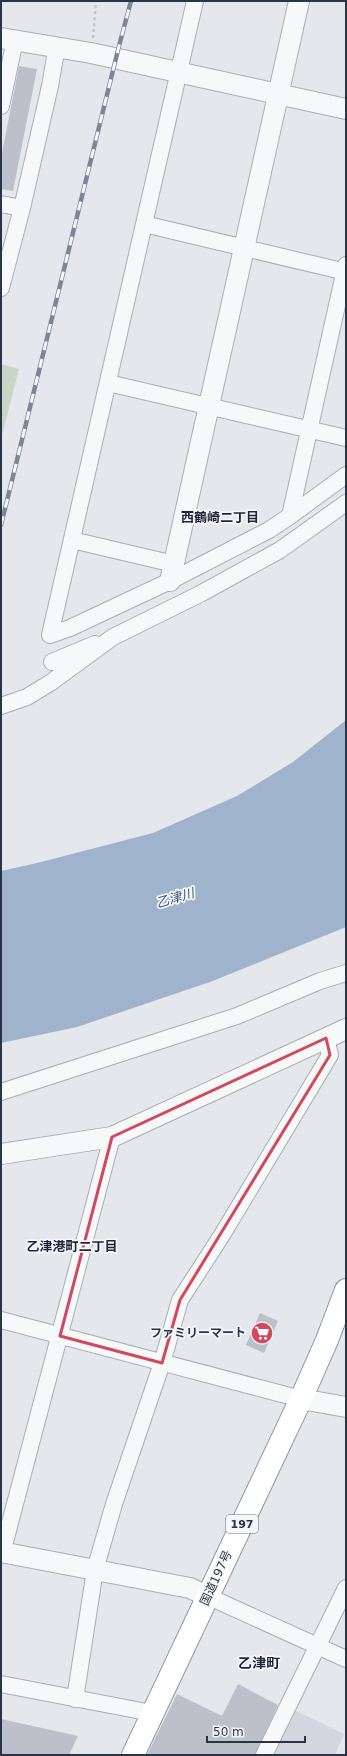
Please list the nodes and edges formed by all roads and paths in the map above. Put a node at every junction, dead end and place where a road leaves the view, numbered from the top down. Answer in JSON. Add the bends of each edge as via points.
{"nodes":[{"id":1,"x":96,"y":1,"type":"edge"},
{"id":2,"x":195,"y":1,"type":"edge"},
{"id":3,"x":299,"y":1,"type":"edge"},
{"id":4,"x":8,"y":39,"type":"edge"},
{"id":5,"x":92,"y":40,"type":"dead end"},
{"id":6,"x":57,"y":46,"type":"junction"},
{"id":7,"x":178,"y":72,"type":"junction"},
{"id":8,"x":278,"y":94,"type":"junction"},
{"id":9,"x":1,"y":106,"type":"edge"},
{"id":10,"x":346,"y":109,"type":"edge"},
{"id":11,"x":1,"y":204,"type":"edge"},
{"id":12,"x":22,"y":208,"type":"junction"},
{"id":13,"x":144,"y":224,"type":"junction"},
{"id":14,"x":244,"y":247,"type":"junction"},
{"id":15,"x":346,"y":269,"type":"edge"},
{"id":16,"x":1,"y":288,"type":"edge"},
{"id":17,"x":108,"y":384,"type":"junction"},
{"id":18,"x":208,"y":407,"type":"junction"},
{"id":19,"x":310,"y":430,"type":"junction"},
{"id":20,"x":346,"y":438,"type":"edge"},
{"id":21,"x":346,"y":475,"type":"edge"},
{"id":22,"x":346,"y":503,"type":"edge"},
{"id":23,"x":290,"y":516,"type":"junction"},
{"id":24,"x":72,"y":540,"type":"junction"},
{"id":25,"x":172,"y":573,"type":"junction"},
{"id":26,"x":113,"y":636,"type":"junction"},
{"id":27,"x":52,"y":662,"type":"dead end"},
{"id":28,"x":1,"y":706,"type":"edge"},
{"id":29,"x":346,"y":973,"type":"edge"},
{"id":30,"x":346,"y":1029,"type":"edge"},
{"id":31,"x":326,"y":1038,"type":"junction"},
{"id":32,"x":1,"y":1092,"type":"edge"},
{"id":33,"x":112,"y":1137,"type":"junction"},
{"id":34,"x":1,"y":1154,"type":"edge"},
{"id":35,"x":346,"y":1290,"type":"edge"},
{"id":36,"x":1,"y":1320,"type":"edge"},
{"id":37,"x":60,"y":1336,"type":"junction"},
{"id":38,"x":162,"y":1363,"type":"junction"},
{"id":39,"x":301,"y":1400,"type":"junction"},
{"id":40,"x":346,"y":1407,"type":"edge"},
{"id":41,"x":1,"y":1552,"type":"edge"},
{"id":42,"x":95,"y":1570,"type":"junction"},
{"id":43,"x":346,"y":1588,"type":"edge"},
{"id":44,"x":207,"y":1596,"type":"junction"},
{"id":45,"x":319,"y":1646,"type":"junction"},
{"id":46,"x":346,"y":1659,"type":"edge"},
{"id":47,"x":1,"y":1684,"type":"edge"},
{"id":48,"x":76,"y":1699,"type":"junction"},
{"id":49,"x":152,"y":1714,"type":"junction"},
{"id":50,"x":133,"y":1755,"type":"edge"},
{"id":51,"x":264,"y":1755,"type":"edge"}],
"edges":[{"from":1,"to":5,"type":"path"},
{"from":2,"to":7,"type":"street"},
{"from":3,"to":8,"type":"street"},
{"from":4,"to":6,"type":"street"},
{"from":4,"to":9,"type":"street"},
{"from":6,"to":7,"type":"street"},
{"from":6,"to":12,"type":"street"},
{"from":7,"to":8,"type":"street"},
{"from":7,"to":13,"type":"street"},
{"from":8,"to":10,"type":"street"},
{"from":8,"to":14,"type":"street"},
{"from":11,"to":12,"type":"street"},
{"from":12,"to":16,"type":"street"},
{"from":13,"to":14,"type":"street"},
{"from":13,"to":17,"type":"street"},
{"from":14,"to":15,"type":"street"},
{"from":14,"to":18,"type":"street"},
{"from":15,"to":19,"type":"street"},
{"from":17,"to":18,"type":"street"},
{"from":17,"to":24,"type":"street"},
{"from":18,"to":19,"type":"street"},
{"from":18,"to":25,"type":"street"},
{"from":19,"to":20,"type":"street"},
{"from":19,"to":23,"type":"street"},
{"from":21,"to":23,"type":"street"},
{"from":22,"to":26,"type":"street","via":[[280,550],[200,594]]},
{"from":23,"to":25,"type":"street","via":[[269,530]]},
{"from":24,"to":25,"type":"street"},
{"from":24,"to":25,"type":"street","via":[[50,635],[70,628]]},
{"from":26,"to":27,"type":"street"},
{"from":26,"to":28,"type":"street","via":[[50,683],[27,697]]},
{"from":29,"to":32,"type":"street","via":[[320,981],[237,1016]]},
{"from":30,"to":31,"type":"street"},
{"from":31,"to":33,"type":"street"},
{"from":31,"to":38,"type":"street","via":[[330,1055],[180,1300]]},
{"from":33,"to":34,"type":"street"},
{"from":33,"to":37,"type":"street"},
{"from":35,"to":39,"type":"highway","name":"国道197号","number":"197"},
{"from":36,"to":37,"type":"street"},
{"from":37,"to":38,"type":"street"},
{"from":37,"to":41,"type":"street"},
{"from":38,"to":39,"type":"street"},
{"from":38,"to":42,"type":"street","via":[[114,1504]]},
{"from":39,"to":40,"type":"street"},
{"from":39,"to":44,"type":"highway","name":"国道197号","number":"197"},
{"from":41,"to":42,"type":"street"},
{"from":42,"to":44,"type":"street","via":[[190,1588]]},
{"from":42,"to":48,"type":"street"},
{"from":43,"to":45,"type":"street"},
{"from":44,"to":45,"type":"street"},
{"from":44,"to":49,"type":"highway","name":"国道197号","number":"197"},
{"from":45,"to":46,"type":"street"},
{"from":45,"to":51,"type":"street"},
{"from":47,"to":48,"type":"street"},
{"from":48,"to":49,"type":"street"},
{"from":49,"to":50,"type":"highway","name":"国道197号","number":"197"}]}
